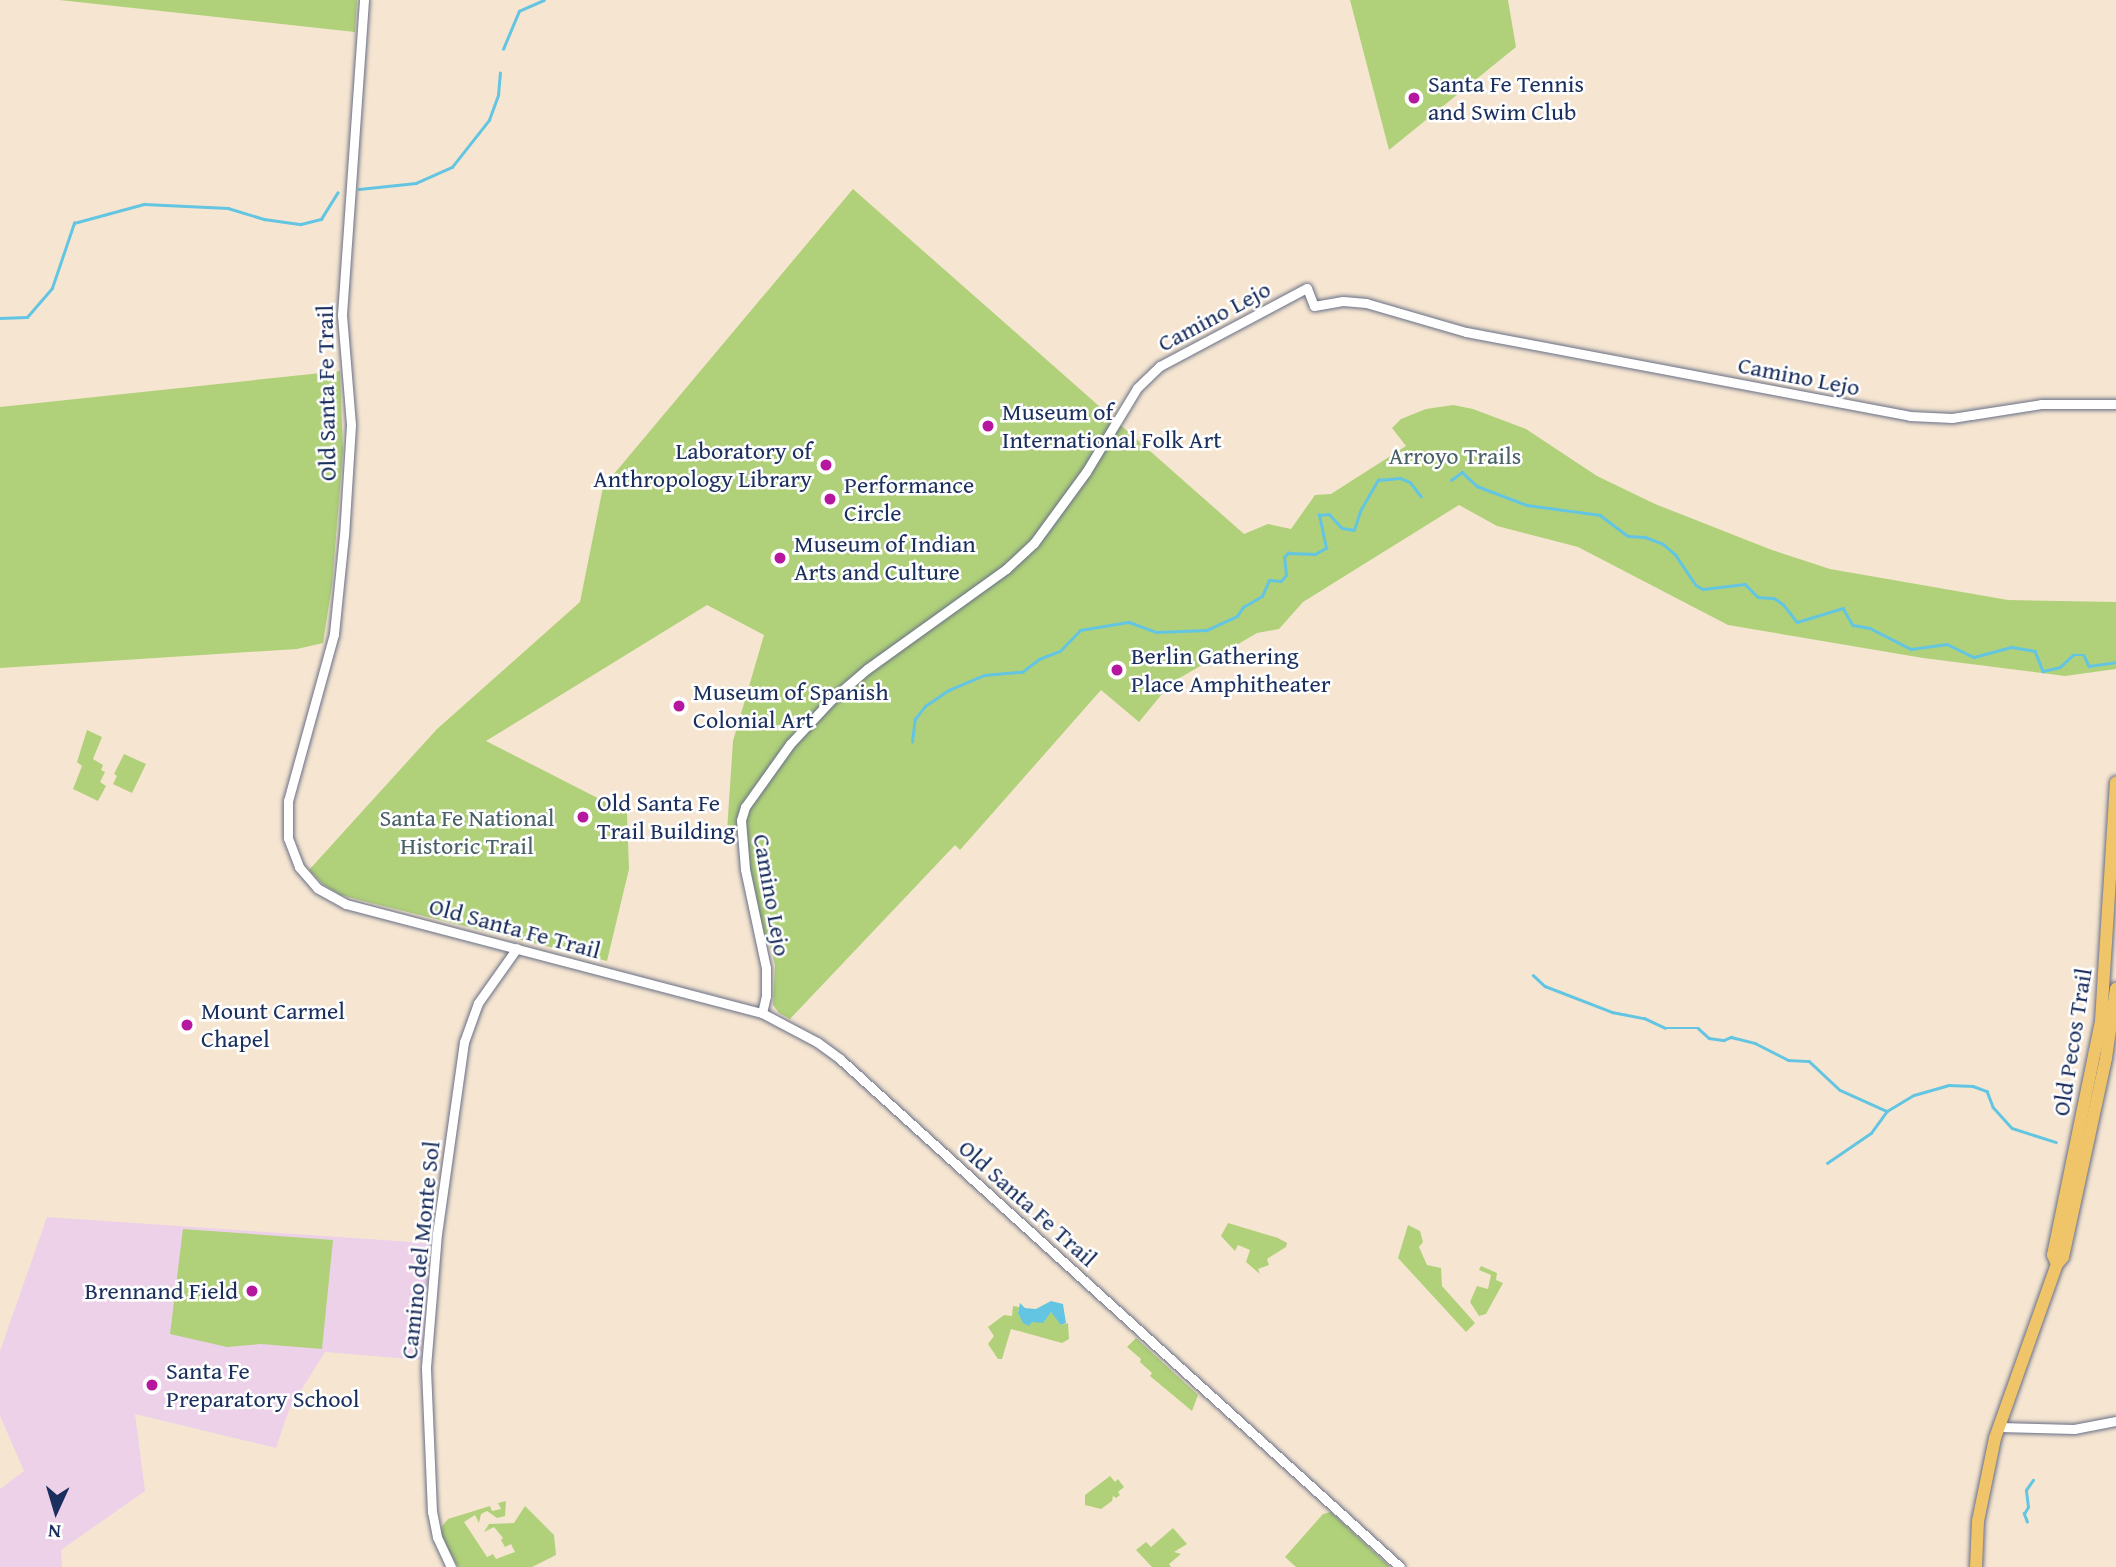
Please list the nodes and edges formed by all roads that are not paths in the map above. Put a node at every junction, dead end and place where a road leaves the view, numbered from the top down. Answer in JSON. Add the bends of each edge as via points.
{"nodes":[{"id":1,"x":365,"y":0,"type":"edge"},
{"id":2,"x":2116,"y":404,"type":"edge"},
{"id":3,"x":2116,"y":782,"type":"edge"},
{"id":4,"x":517,"y":948,"type":"junction"},
{"id":5,"x":2116,"y":989,"type":"edge"},
{"id":6,"x":762,"y":1013,"type":"junction"},
{"id":7,"x":2057,"y":1264,"type":"junction"},
{"id":8,"x":2116,"y":1421,"type":"edge"},
{"id":9,"x":1999,"y":1427,"type":"junction"},
{"id":10,"x":451,"y":1567,"type":"edge"},
{"id":11,"x":1400,"y":1567,"type":"edge"},
{"id":12,"x":1976,"y":1567,"type":"edge"}],
"edges":[{"from":1,"to":4,"type":"street","name":"Old Santa Fe Trail","via":[[343,289],[351,425],[340,580],[326,673],[288,801],[287,828],[299,867],[317,888],[345,904]]},
{"from":2,"to":6,"type":"street","name":"Camino Lejo","via":[[2017,406],[1952,418],[1910,416],[1466,332],[1366,303],[1314,306],[1307,288],[1160,366],[1137,388],[1066,502],[1028,549],[867,669],[790,744],[745,807],[741,820],[745,869],[766,968]]},
{"from":3,"to":7,"type":"main road","name":"Old Pecos Trail","via":[[2101,1021],[2053,1255]]},
{"from":4,"to":6,"type":"street","name":"Old Santa Fe Trail"},
{"from":4,"to":10,"type":"street","name":"Camino del Monte Sol","via":[[478,1003],[464,1042],[437,1234],[426,1367],[432,1512]]},
{"from":5,"to":7,"type":"main road","name":"Old Pecos Trail","via":[[2067,1241]]},
{"from":6,"to":11,"type":"street","name":"Old Santa Fe Trail","via":[[799,1030],[840,1059]]},
{"from":7,"to":9,"type":"main road","name":"Old Pecos Trail"},
{"from":8,"to":9,"type":"street","via":[[2074,1429]]},
{"from":9,"to":12,"type":"main road","name":"Old Pecos Trail","via":[[1980,1509]]}]}
